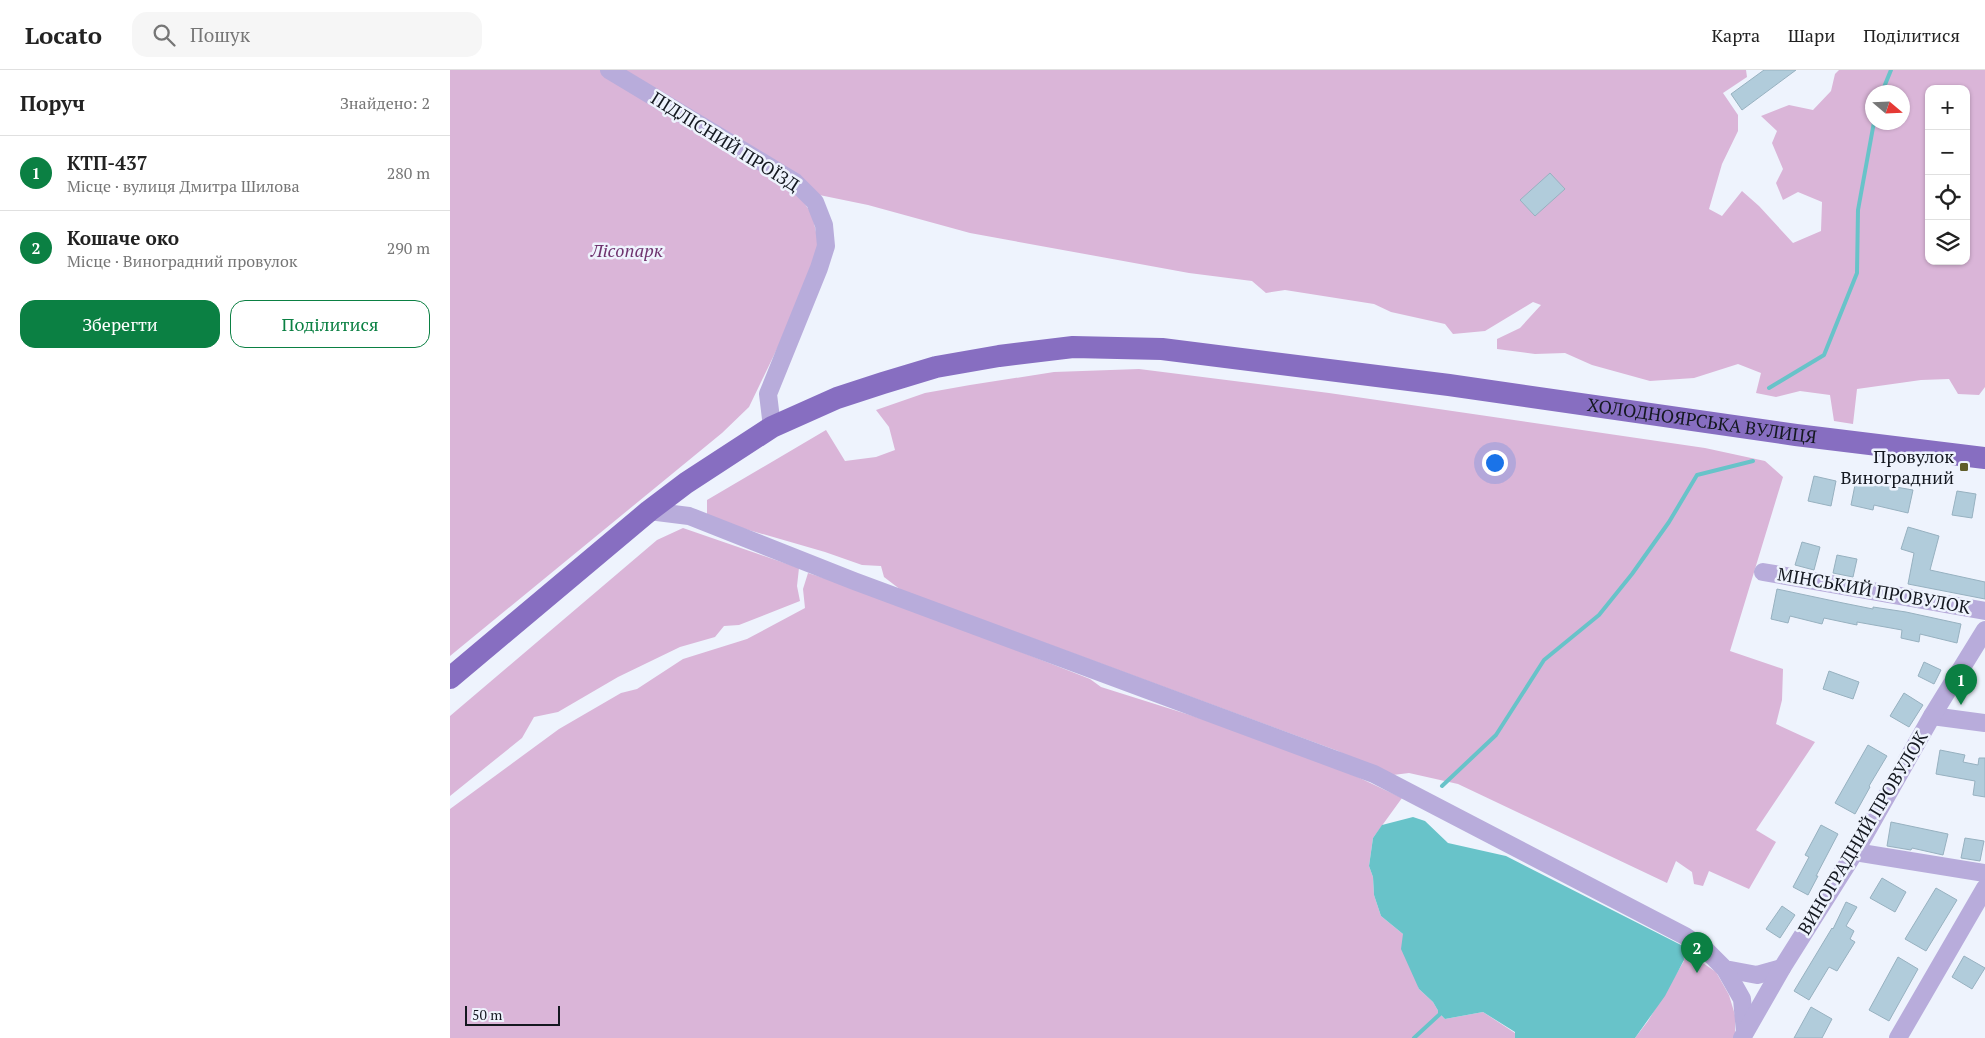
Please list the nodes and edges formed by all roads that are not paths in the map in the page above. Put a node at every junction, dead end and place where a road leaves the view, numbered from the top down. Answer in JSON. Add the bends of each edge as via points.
{"nodes":[{"id":1,"x":609,"y":70,"type":"edge"},
{"id":2,"x":772,"y":426,"type":"junction"},
{"id":3,"x":1985,"y":458,"type":"edge"},
{"id":4,"x":649,"y":511,"type":"junction"},
{"id":5,"x":1763,"y":572,"type":"dead end"},
{"id":6,"x":1985,"y":611,"type":"edge"},
{"id":7,"x":1985,"y":630,"type":"edge"},
{"id":8,"x":450,"y":678,"type":"edge"},
{"id":9,"x":1932,"y":716,"type":"junction"},
{"id":10,"x":1985,"y":723,"type":"edge"},
{"id":11,"x":1855,"y":852,"type":"junction"},
{"id":12,"x":1985,"y":873,"type":"edge"},
{"id":13,"x":1985,"y":888,"type":"edge"},
{"id":14,"x":1782,"y":968,"type":"junction"},
{"id":15,"x":1725,"y":969,"type":"junction"},
{"id":16,"x":1744,"y":1035,"type":"edge"},
{"id":17,"x":1898,"y":1038,"type":"edge"}],
"edges":[{"from":1,"to":2,"type":"street","name":"ПІДЛІСНИЙ ПРОЇЗД","via":[[795,182],[815,202],[824,225],[826,246],[768,394]]},
{"from":2,"to":3,"type":"main road","name":"ХОЛОДНОЯРСЬКА ВУЛИЦЯ","via":[[837,398],[936,367],[1073,347],[1162,349]]},
{"from":2,"to":4,"type":"main road","name":"ХОЛОДНОЯРСЬКА ВУЛИЦЯ"},
{"from":4,"to":8,"type":"main road","name":"ХОЛОДНОЯРСЬКА ВУЛИЦЯ"},
{"from":4,"to":15,"type":"street","via":[[689,516],[854,581],[1374,774],[1685,936],[1708,951]]},
{"from":5,"to":6,"type":"street","name":"МІНСЬКИЙ ПРОВУЛОК"},
{"from":7,"to":9,"type":"street","name":"ВИНОГРАДНИЙ ПРОВУЛОК"},
{"from":9,"to":10,"type":"street"},
{"from":9,"to":11,"type":"street","name":"ВИНОГРАДНИЙ ПРОВУЛОК"},
{"from":11,"to":12,"type":"street"},
{"from":11,"to":14,"type":"street","name":"ВИНОГРАДНИЙ ПРОВУЛОК"},
{"from":13,"to":17,"type":"street"},
{"from":14,"to":15,"type":"street","via":[[1757,975]]},
{"from":14,"to":16,"type":"street","name":"ВИНОГРАДНИЙ ПРОВУЛОК"},
{"from":15,"to":16,"type":"street","via":[[1742,999]]}]}
